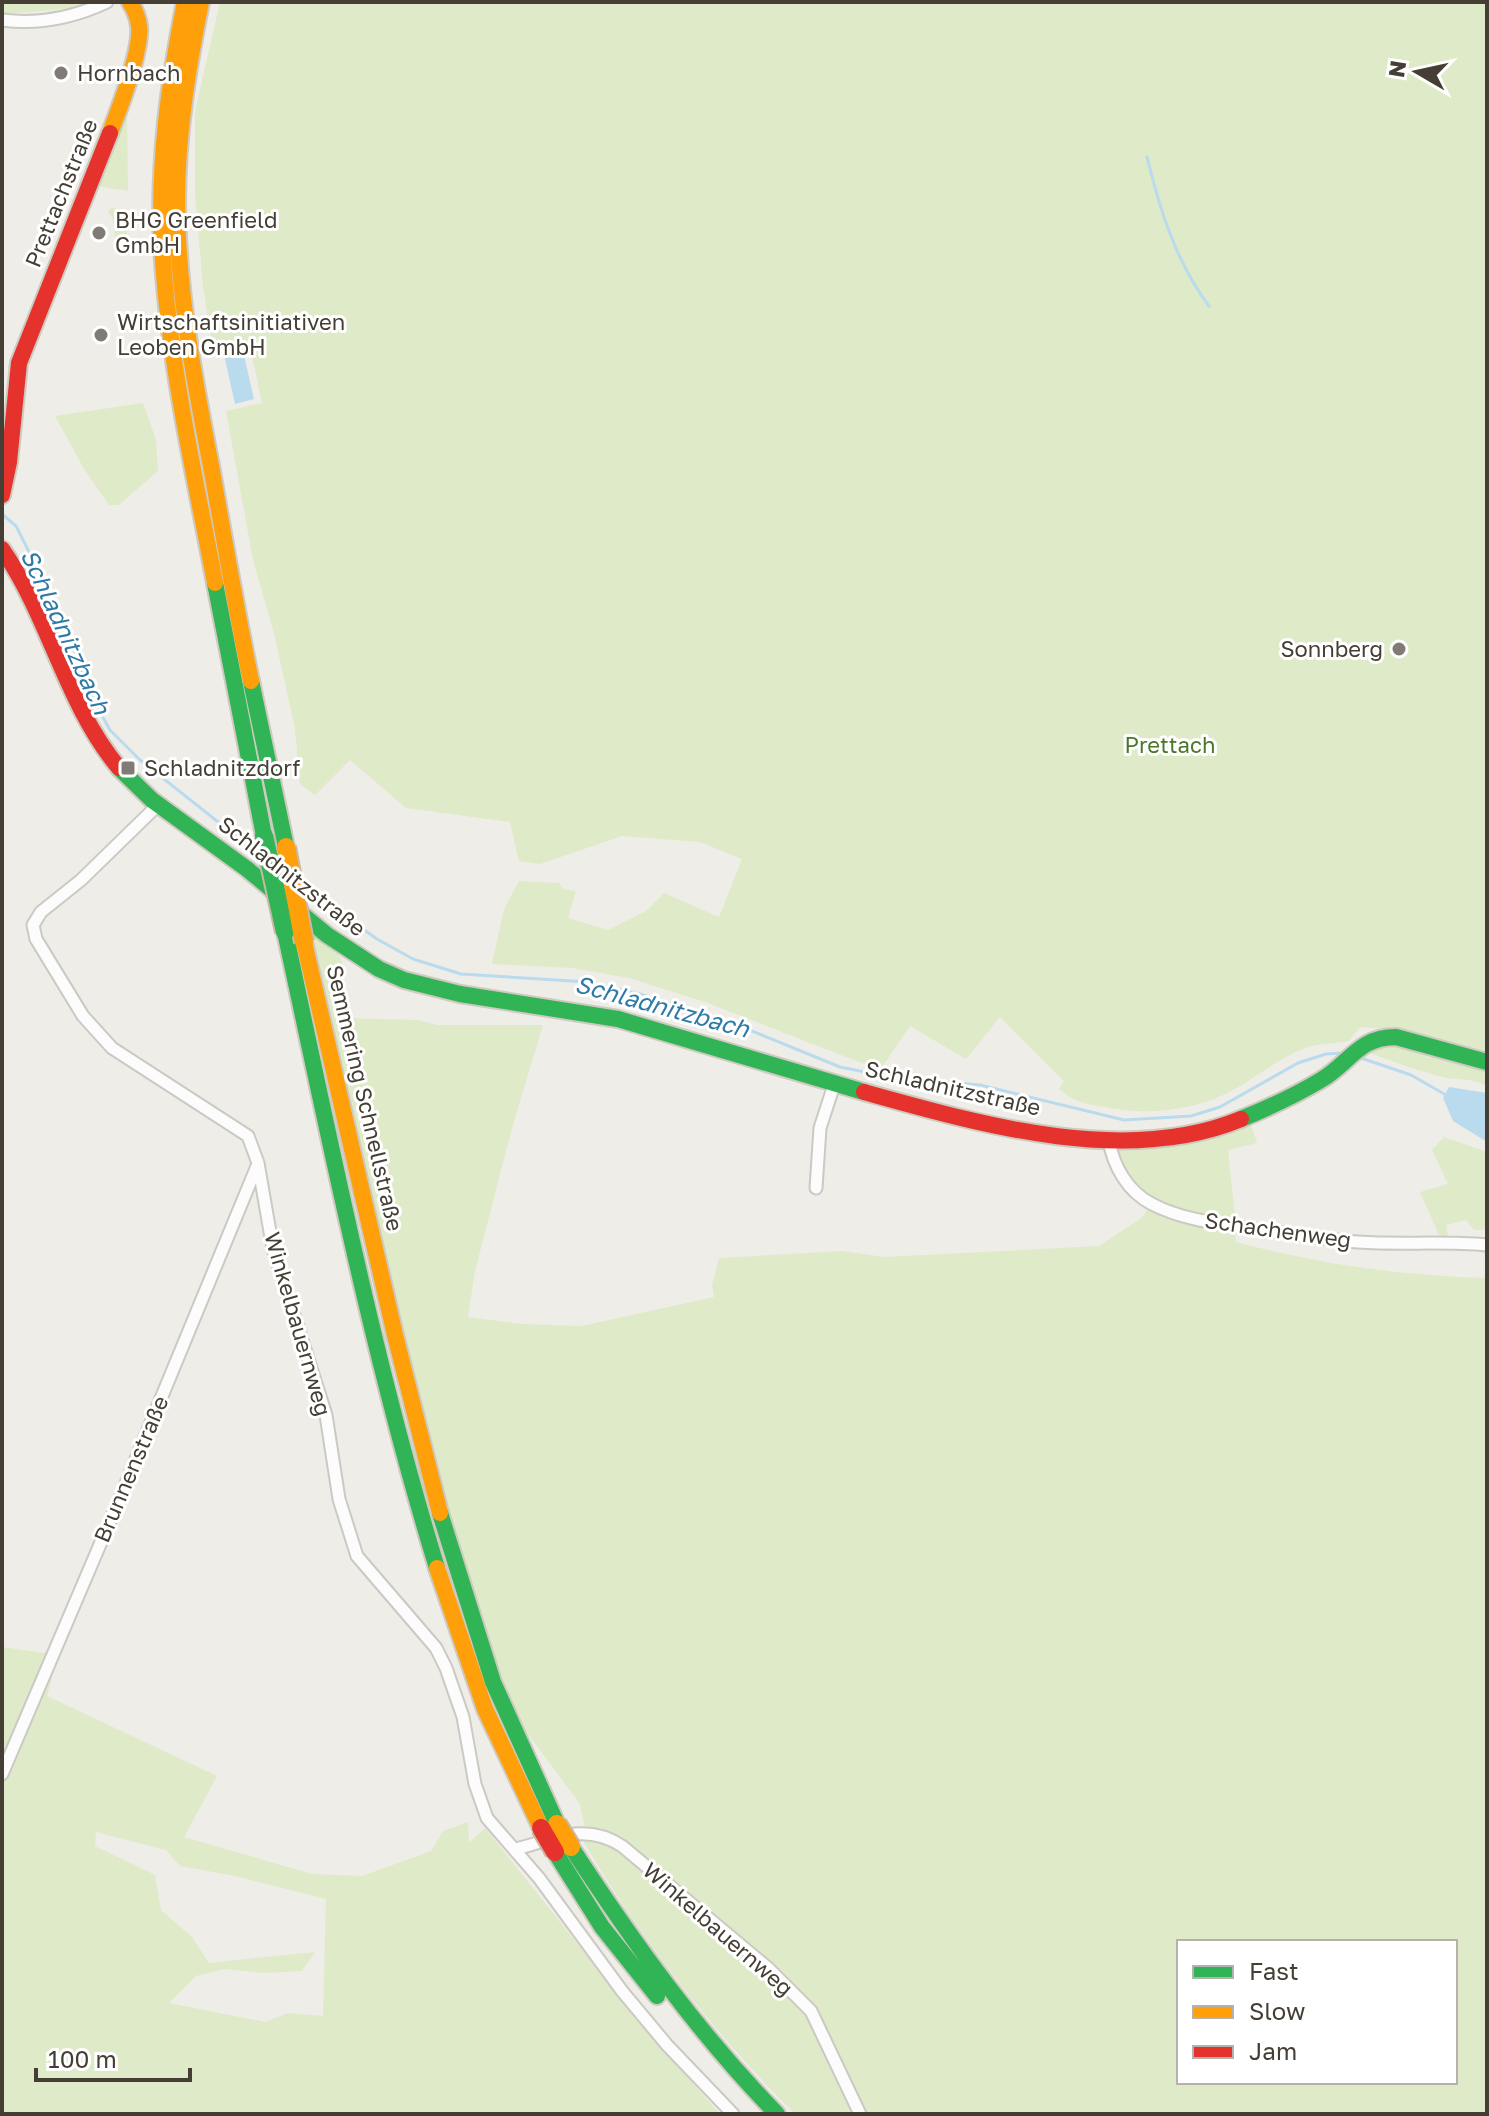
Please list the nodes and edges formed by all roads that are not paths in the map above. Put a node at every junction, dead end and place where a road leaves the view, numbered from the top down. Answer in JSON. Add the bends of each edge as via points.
{"nodes":[{"id":1,"x":107,"y":2,"type":"edge"},
{"id":2,"x":130,"y":2,"type":"edge"},
{"id":3,"x":185,"y":2,"type":"edge"},
{"id":4,"x":201,"y":2,"type":"edge"},
{"id":5,"x":2,"y":20,"type":"edge"},
{"id":6,"x":188,"y":27,"type":"junction"},
{"id":7,"x":2,"y":495,"type":"edge"},
{"id":8,"x":2,"y":549,"type":"edge"},
{"id":9,"x":159,"y":804,"type":"junction"},
{"id":10,"x":1487,"y":1062,"type":"edge"},
{"id":11,"x":834,"y":1085,"type":"junction"},
{"id":12,"x":1109,"y":1140,"type":"junction"},
{"id":13,"x":258,"y":1163,"type":"junction"},
{"id":14,"x":816,"y":1188,"type":"dead end"},
{"id":15,"x":1487,"y":1245,"type":"edge"},
{"id":16,"x":2,"y":1774,"type":"edge"},
{"id":17,"x":549,"y":1826,"type":"junction"},
{"id":18,"x":516,"y":1849,"type":"junction"},
{"id":19,"x":563,"y":1850,"type":"junction"},
{"id":20,"x":733,"y":2114,"type":"edge"},
{"id":21,"x":757,"y":2114,"type":"edge"},
{"id":22,"x":777,"y":2114,"type":"edge"},
{"id":23,"x":860,"y":2114,"type":"edge"}],
"edges":[{"from":1,"to":5,"type":"street","via":[[61,20]]},
{"from":2,"to":7,"type":"main road","name":"Prettachstraße","via":[[140,29],[132,70],[19,363]]},
{"from":3,"to":6,"type":"main road","name":"Semmering Schnellstraße"},
{"from":4,"to":6,"type":"main road","name":"Semmering Schnellstraße"},
{"from":6,"to":17,"type":"main road","name":"Semmering Schnellstraße","bridge":true,"via":[[177,201],[181,278],[261,736],[304,942],[439,1511],[493,1682]]},
{"from":6,"to":17,"type":"main road","name":"Semmering Schnellstraße","bridge":true,"via":[[166,113],[164,279],[206,537],[264,836],[375,1342],[438,1575],[479,1694]]},
{"from":8,"to":9,"type":"main road","name":"Schladnitzstraße","via":[[48,631],[89,727],[112,761]]},
{"from":9,"to":11,"type":"main road","name":"Schladnitzstraße","via":[[332,940],[382,971],[453,992],[607,1016]]},
{"from":9,"to":13,"type":"street","name":"Winkelbauernweg","via":[[41,912],[33,925],[36,939],[83,1016],[112,1048],[248,1136]]},
{"from":10,"to":12,"type":"main road","name":"Schladnitzstraße","via":[[1381,1035],[1327,1077],[1228,1127],[1178,1137]]},
{"from":11,"to":12,"type":"main road","name":"Schladnitzstraße","via":[[995,1127]]},
{"from":11,"to":14,"type":"street","name":"Schladnitzstraße","via":[[820,1128]]},
{"from":12,"to":15,"type":"street","name":"Schachenweg","via":[[1119,1172],[1150,1204],[1218,1224],[1358,1243]]},
{"from":13,"to":16,"type":"street","name":"Brunnenstraße"},
{"from":13,"to":18,"type":"street","name":"Winkelbauernweg","via":[[273,1249],[326,1415],[339,1499],[357,1556],[436,1648],[463,1717],[480,1802]]},
{"from":17,"to":19,"type":"main road","name":"Semmering Schnellstraße","bridge":true},
{"from":18,"to":20,"type":"street","name":"Winkelbauernweg","via":[[622,1991]]},
{"from":18,"to":23,"type":"street","name":"Winkelbauernweg","via":[[578,1832],[607,1837],[622,1846],[768,1968],[811,2011]]},
{"from":19,"to":21,"type":"main road","name":"Semmering Schnellstraße","via":[[602,1927]]},
{"from":19,"to":22,"type":"main road","name":"Semmering Schnellstraße","via":[[690,2017]]}]}
